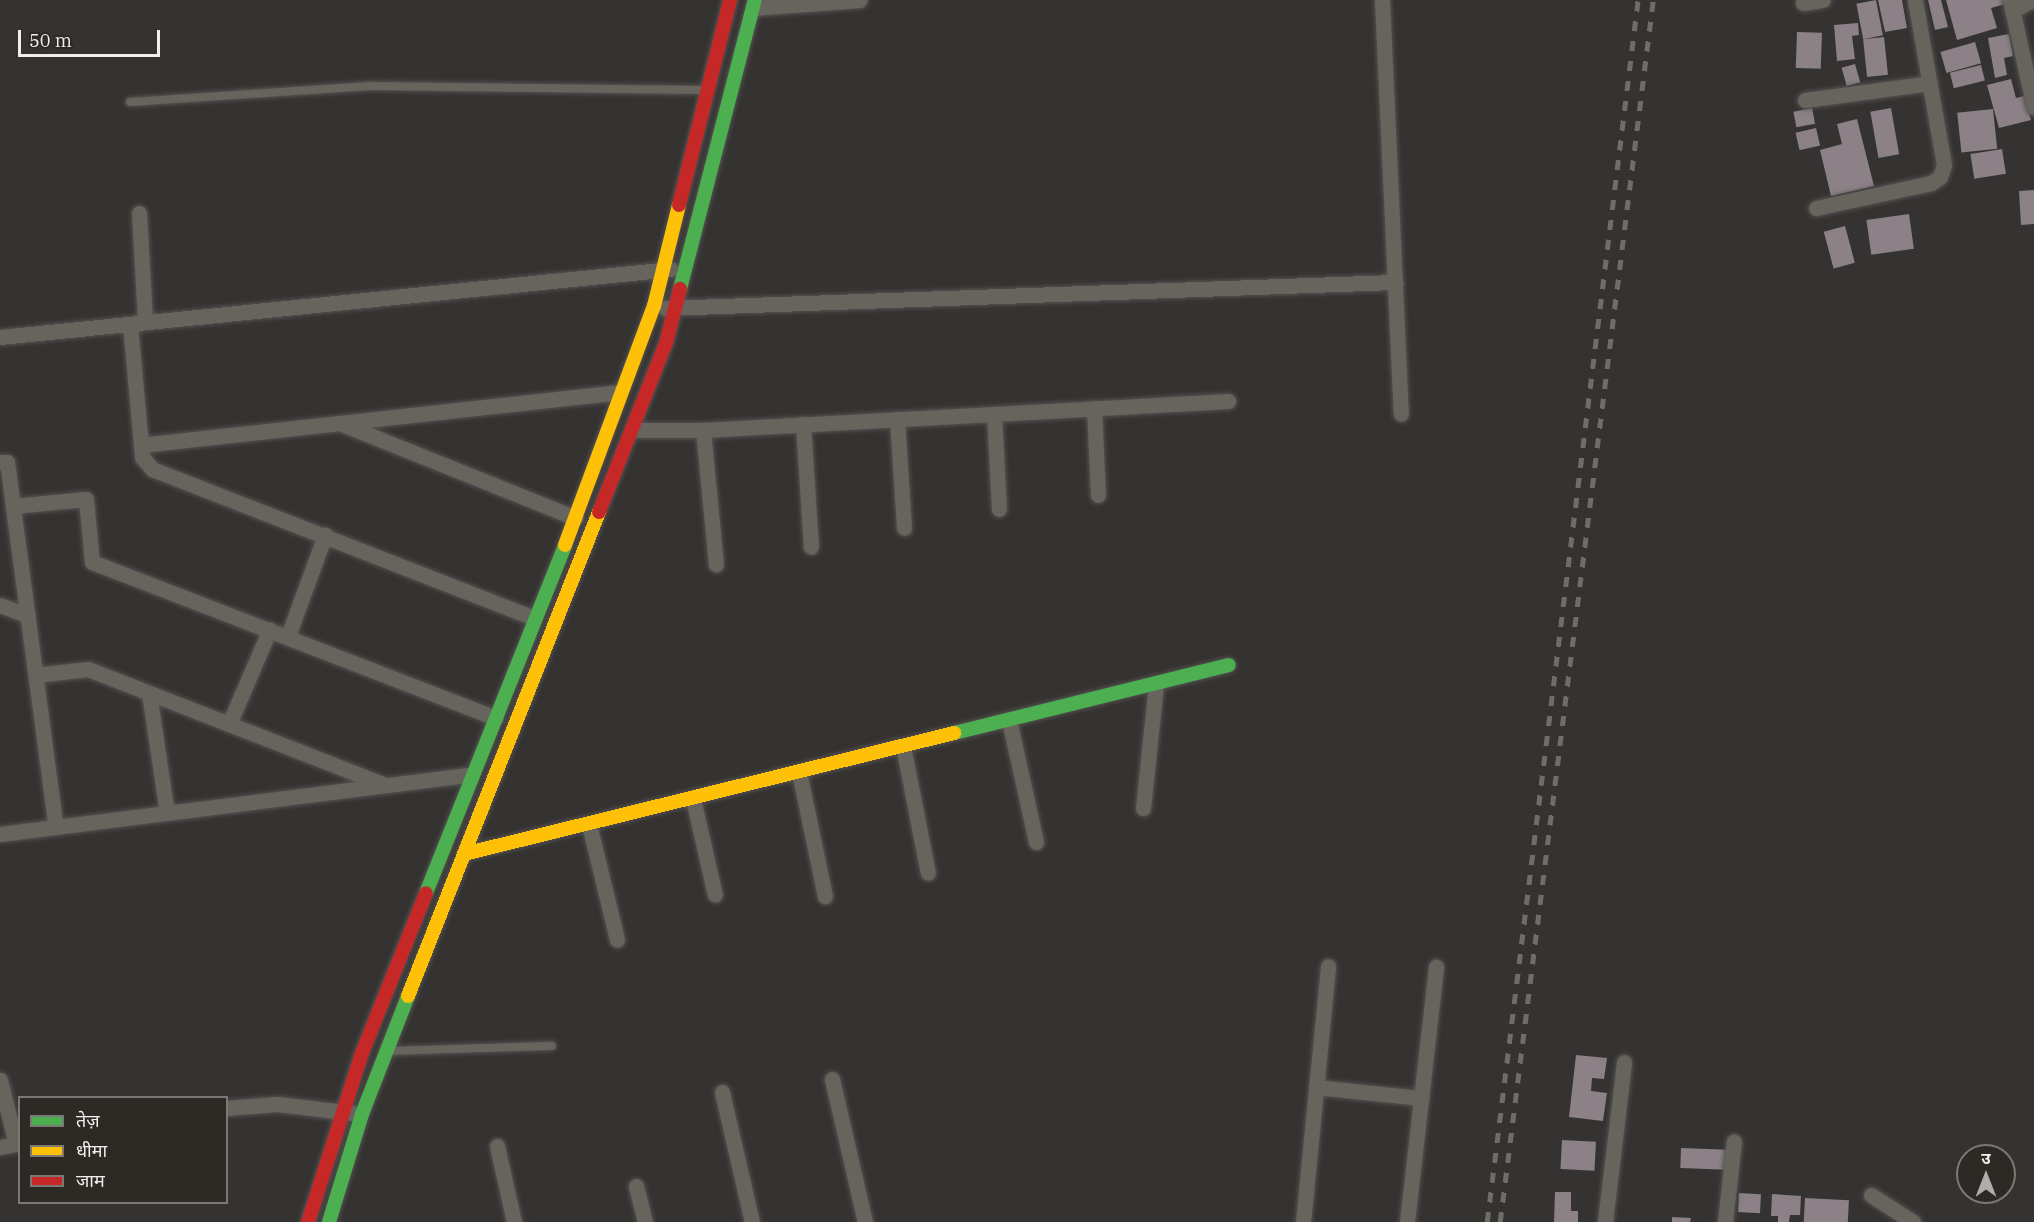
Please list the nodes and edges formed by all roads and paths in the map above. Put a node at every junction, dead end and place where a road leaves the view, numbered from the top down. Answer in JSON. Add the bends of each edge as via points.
{"nodes":[{"id":1,"x":730,"y":0,"type":"edge"},
{"id":2,"x":860,"y":0,"type":"edge"},
{"id":3,"x":1382,"y":0,"type":"edge"},
{"id":4,"x":1823,"y":0,"type":"edge"},
{"id":5,"x":1915,"y":0,"type":"edge"},
{"id":6,"x":2032,"y":0,"type":"edge"},
{"id":7,"x":1803,"y":3,"type":"dead end"},
{"id":8,"x":754,"y":4,"type":"edge"},
{"id":9,"x":2011,"y":5,"type":"edge"},
{"id":10,"x":1930,"y":83,"type":"junction"},
{"id":11,"x":709,"y":90,"type":"junction"},
{"id":12,"x":1805,"y":100,"type":"dead end"},
{"id":13,"x":130,"y":102,"type":"dead end"},
{"id":14,"x":2034,"y":107,"type":"edge"},
{"id":15,"x":1816,"y":208,"type":"dead end"},
{"id":16,"x":139,"y":213,"type":"dead end"},
{"id":17,"x":666,"y":268,"type":"junction"},
{"id":18,"x":687,"y":272,"type":"junction"},
{"id":19,"x":1396,"y":282,"type":"junction"},
{"id":20,"x":654,"y":306,"type":"junction"},
{"id":21,"x":677,"y":310,"type":"junction"},
{"id":22,"x":137,"y":323,"type":"junction"},
{"id":23,"x":0,"y":337,"type":"edge"},
{"id":24,"x":620,"y":392,"type":"junction"},
{"id":25,"x":1228,"y":401,"type":"dead end"},
{"id":26,"x":1094,"y":408,"type":"junction"},
{"id":27,"x":994,"y":414,"type":"junction"},
{"id":28,"x":1401,"y":414,"type":"dead end"},
{"id":29,"x":897,"y":419,"type":"junction"},
{"id":30,"x":340,"y":423,"type":"junction"},
{"id":31,"x":803,"y":424,"type":"junction"},
{"id":32,"x":634,"y":429,"type":"junction"},
{"id":33,"x":703,"y":430,"type":"junction"},
{"id":34,"x":141,"y":445,"type":"junction"},
{"id":35,"x":0,"y":462,"type":"edge"},
{"id":36,"x":1098,"y":495,"type":"dead end"},
{"id":37,"x":13,"y":506,"type":"junction"},
{"id":38,"x":999,"y":509,"type":"dead end"},
{"id":39,"x":576,"y":518,"type":"junction"},
{"id":40,"x":904,"y":528,"type":"dead end"},
{"id":41,"x":325,"y":535,"type":"junction"},
{"id":42,"x":812,"y":547,"type":"dead end"},
{"id":43,"x":716,"y":564,"type":"dead end"},
{"id":44,"x":0,"y":605,"type":"edge"},
{"id":45,"x":28,"y":616,"type":"junction"},
{"id":46,"x":534,"y":618,"type":"junction"},
{"id":47,"x":270,"y":629,"type":"junction"},
{"id":48,"x":288,"y":636,"type":"junction"},
{"id":49,"x":1229,"y":665,"type":"dead end"},
{"id":50,"x":36,"y":675,"type":"junction"},
{"id":51,"x":1156,"y":684,"type":"junction"},
{"id":52,"x":149,"y":693,"type":"junction"},
{"id":53,"x":496,"y":718,"type":"junction"},
{"id":54,"x":1009,"y":720,"type":"junction"},
{"id":55,"x":229,"y":724,"type":"junction"},
{"id":56,"x":903,"y":746,"type":"junction"},
{"id":57,"x":799,"y":772,"type":"junction"},
{"id":58,"x":472,"y":774,"type":"junction"},
{"id":59,"x":388,"y":786,"type":"junction"},
{"id":60,"x":693,"y":799,"type":"junction"},
{"id":61,"x":1143,"y":808,"type":"dead end"},
{"id":62,"x":167,"y":813,"type":"junction"},
{"id":63,"x":588,"y":824,"type":"junction"},
{"id":64,"x":56,"y":827,"type":"junction"},
{"id":65,"x":0,"y":834,"type":"edge"},
{"id":66,"x":1036,"y":842,"type":"dead end"},
{"id":67,"x":464,"y":854,"type":"junction"},
{"id":68,"x":928,"y":873,"type":"dead end"},
{"id":69,"x":715,"y":895,"type":"dead end"},
{"id":70,"x":825,"y":896,"type":"dead end"},
{"id":71,"x":617,"y":940,"type":"dead end"},
{"id":72,"x":1328,"y":966,"type":"dead end"},
{"id":73,"x":1436,"y":967,"type":"dead end"},
{"id":74,"x":552,"y":1046,"type":"dead end"},
{"id":75,"x":388,"y":1052,"type":"junction"},
{"id":76,"x":1624,"y":1062,"type":"dead end"},
{"id":77,"x":832,"y":1078,"type":"dead end"},
{"id":78,"x":0,"y":1080,"type":"edge"},
{"id":79,"x":1316,"y":1087,"type":"junction"},
{"id":80,"x":722,"y":1092,"type":"dead end"},
{"id":81,"x":1421,"y":1098,"type":"junction"},
{"id":82,"x":228,"y":1108,"type":"edge"},
{"id":83,"x":342,"y":1111,"type":"junction"},
{"id":84,"x":362,"y":1114,"type":"junction"},
{"id":85,"x":1734,"y":1141,"type":"dead end"},
{"id":86,"x":18,"y":1144,"type":"edge"},
{"id":87,"x":497,"y":1146,"type":"dead end"},
{"id":88,"x":0,"y":1147,"type":"edge"},
{"id":89,"x":636,"y":1186,"type":"dead end"},
{"id":90,"x":1871,"y":1195,"type":"dead end"},
{"id":91,"x":309,"y":1222,"type":"edge"},
{"id":92,"x":329,"y":1222,"type":"edge"},
{"id":93,"x":514,"y":1222,"type":"edge"},
{"id":94,"x":645,"y":1222,"type":"edge"},
{"id":95,"x":752,"y":1222,"type":"edge"},
{"id":96,"x":865,"y":1222,"type":"edge"},
{"id":97,"x":1303,"y":1222,"type":"edge"},
{"id":98,"x":1407,"y":1222,"type":"edge"},
{"id":99,"x":1605,"y":1222,"type":"edge"},
{"id":100,"x":1725,"y":1222,"type":"edge"},
{"id":101,"x":1913,"y":1222,"type":"edge"}],
"edges":[{"from":1,"to":11,"type":"street"},
{"from":2,"to":8,"type":"street"},
{"from":3,"to":19,"type":"street"},
{"from":4,"to":7,"type":"street"},
{"from":5,"to":10,"type":"street"},
{"from":6,"to":9,"type":"street"},
{"from":8,"to":18,"type":"street"},
{"from":9,"to":14,"type":"street"},
{"from":10,"to":12,"type":"street"},
{"from":10,"to":15,"type":"street","via":[[1944,165],[1940,177],[1931,183]]},
{"from":11,"to":13,"type":"lane","via":[[370,86]]},
{"from":11,"to":17,"type":"street"},
{"from":16,"to":22,"type":"street"},
{"from":17,"to":18,"type":"street"},
{"from":17,"to":20,"type":"street"},
{"from":17,"to":22,"type":"street"},
{"from":18,"to":21,"type":"street"},
{"from":19,"to":21,"type":"street"},
{"from":19,"to":28,"type":"street"},
{"from":20,"to":21,"type":"street"},
{"from":20,"to":24,"type":"street"},
{"from":21,"to":32,"type":"street"},
{"from":22,"to":23,"type":"street"},
{"from":22,"to":34,"type":"street"},
{"from":24,"to":30,"type":"street"},
{"from":24,"to":39,"type":"street"},
{"from":25,"to":26,"type":"street"},
{"from":26,"to":27,"type":"street"},
{"from":26,"to":36,"type":"street"},
{"from":27,"to":29,"type":"street"},
{"from":27,"to":38,"type":"street"},
{"from":29,"to":31,"type":"street"},
{"from":29,"to":40,"type":"street"},
{"from":30,"to":34,"type":"street"},
{"from":30,"to":39,"type":"street"},
{"from":31,"to":33,"type":"street"},
{"from":31,"to":42,"type":"street"},
{"from":32,"to":33,"type":"street"},
{"from":32,"to":67,"type":"street"},
{"from":33,"to":43,"type":"street"},
{"from":34,"to":41,"type":"street","via":[[142,458],[152,469]]},
{"from":35,"to":37,"type":"street","via":[[7,462]]},
{"from":37,"to":45,"type":"street"},
{"from":37,"to":47,"type":"street","via":[[86,499],[92,562]]},
{"from":39,"to":46,"type":"street"},
{"from":41,"to":46,"type":"street"},
{"from":41,"to":48,"type":"street"},
{"from":44,"to":45,"type":"street"},
{"from":45,"to":50,"type":"street"},
{"from":46,"to":53,"type":"street"},
{"from":47,"to":48,"type":"street"},
{"from":47,"to":55,"type":"street"},
{"from":48,"to":53,"type":"street"},
{"from":49,"to":51,"type":"street"},
{"from":50,"to":52,"type":"street","via":[[88,669]]},
{"from":50,"to":64,"type":"street"},
{"from":51,"to":54,"type":"street"},
{"from":51,"to":61,"type":"street"},
{"from":52,"to":55,"type":"street"},
{"from":52,"to":62,"type":"street"},
{"from":53,"to":58,"type":"street"},
{"from":54,"to":56,"type":"street"},
{"from":54,"to":66,"type":"street"},
{"from":55,"to":59,"type":"street"},
{"from":56,"to":57,"type":"street"},
{"from":56,"to":68,"type":"street"},
{"from":57,"to":60,"type":"street"},
{"from":57,"to":70,"type":"street"},
{"from":58,"to":59,"type":"street"},
{"from":58,"to":83,"type":"street"},
{"from":59,"to":62,"type":"street"},
{"from":60,"to":63,"type":"street"},
{"from":60,"to":69,"type":"street"},
{"from":62,"to":64,"type":"street"},
{"from":63,"to":67,"type":"street"},
{"from":63,"to":71,"type":"street"},
{"from":64,"to":65,"type":"street"},
{"from":67,"to":75,"type":"street"},
{"from":72,"to":79,"type":"street"},
{"from":73,"to":81,"type":"street"},
{"from":74,"to":75,"type":"lane"},
{"from":75,"to":84,"type":"street"},
{"from":76,"to":99,"type":"street"},
{"from":77,"to":96,"type":"street"},
{"from":78,"to":86,"type":"street"},
{"from":79,"to":81,"type":"street"},
{"from":79,"to":97,"type":"street"},
{"from":80,"to":95,"type":"street"},
{"from":81,"to":98,"type":"street"},
{"from":82,"to":83,"type":"street","via":[[278,1104]]},
{"from":83,"to":84,"type":"street"},
{"from":83,"to":91,"type":"street"},
{"from":84,"to":92,"type":"street"},
{"from":85,"to":100,"type":"street"},
{"from":86,"to":88,"type":"street"},
{"from":87,"to":93,"type":"street"},
{"from":89,"to":94,"type":"street"},
{"from":90,"to":101,"type":"street"}]}
